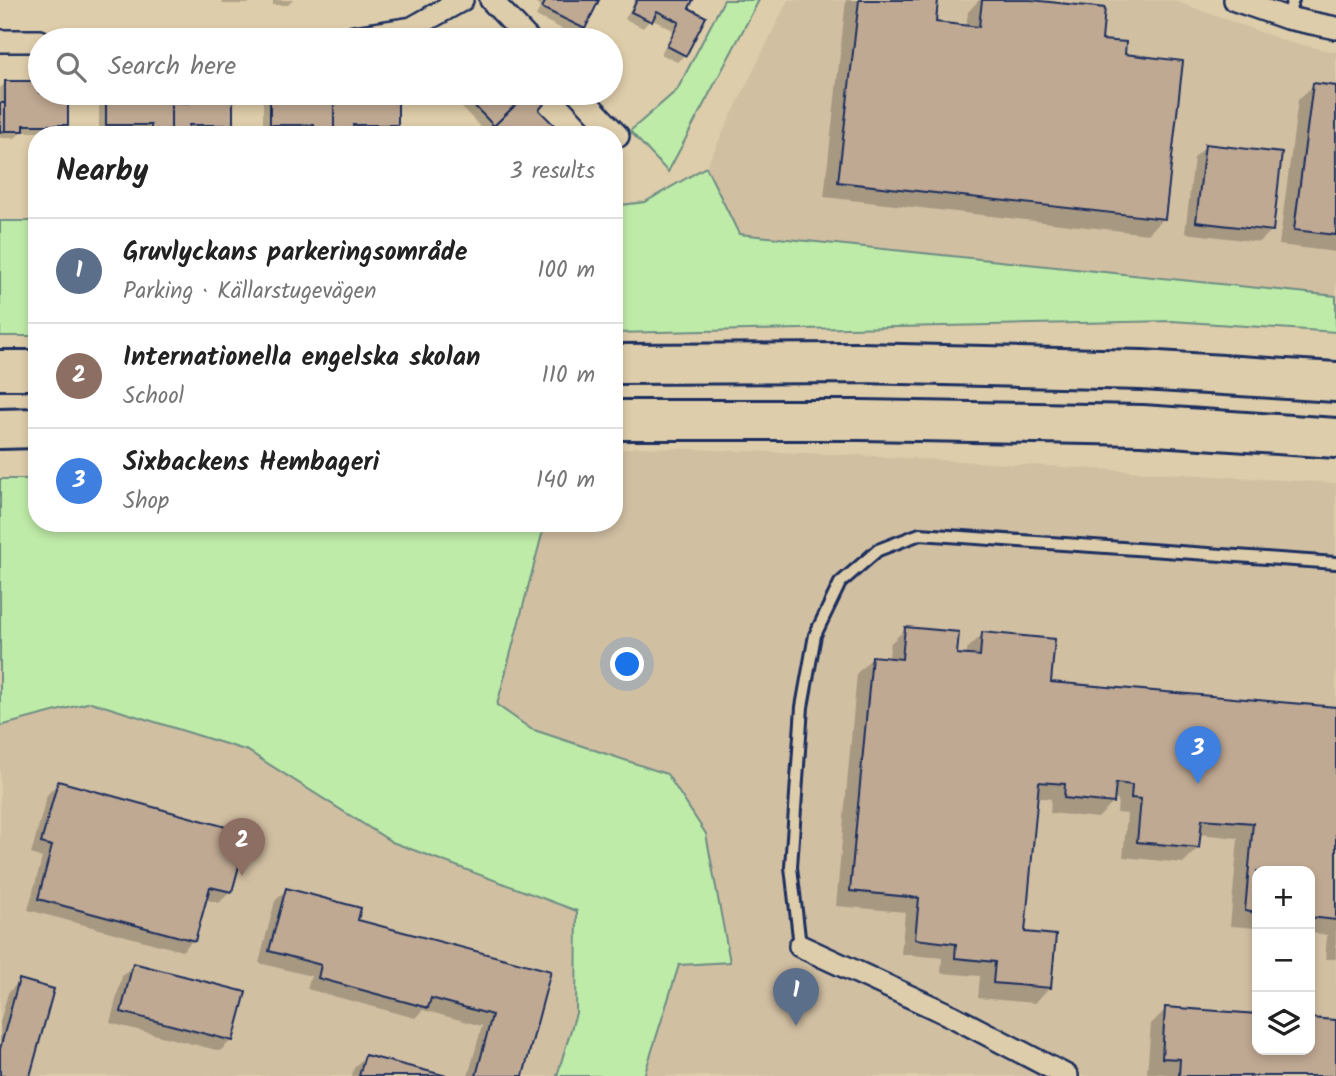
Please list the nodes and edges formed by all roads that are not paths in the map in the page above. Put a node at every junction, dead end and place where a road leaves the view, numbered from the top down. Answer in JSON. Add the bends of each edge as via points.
{"nodes":[{"id":1,"x":463,"y":0,"type":"edge"},
{"id":2,"x":491,"y":0,"type":"edge"},
{"id":3,"x":1235,"y":0,"type":"edge"},
{"id":4,"x":1290,"y":9,"type":"edge"},
{"id":5,"x":412,"y":28,"type":"edge"},
{"id":6,"x":518,"y":28,"type":"edge"},
{"id":7,"x":1336,"y":28,"type":"edge"},
{"id":8,"x":0,"y":41,"type":"edge"},
{"id":9,"x":28,"y":41,"type":"edge"},
{"id":10,"x":589,"y":105,"type":"edge"},
{"id":11,"x":609,"y":126,"type":"edge"},
{"id":12,"x":623,"y":364,"type":"edge"},
{"id":13,"x":0,"y":370,"type":"edge"},
{"id":14,"x":28,"y":370,"type":"edge"},
{"id":15,"x":1336,"y":382,"type":"edge"},
{"id":16,"x":623,"y":420,"type":"edge"},
{"id":17,"x":28,"y":428,"type":"edge"},
{"id":18,"x":0,"y":429,"type":"edge"},
{"id":19,"x":1336,"y":438,"type":"edge"},
{"id":20,"x":1336,"y":563,"type":"edge"},
{"id":21,"x":800,"y":946,"type":"joint"},
{"id":22,"x":1068,"y":1076,"type":"edge"}],
"edges":[{"from":1,"to":5,"type":"street"},
{"from":2,"to":6,"type":"street"},
{"from":3,"to":4,"type":"street"},
{"from":4,"to":7,"type":"street"},
{"from":8,"to":9,"type":"street"},
{"from":10,"to":11,"type":"street"},
{"from":12,"to":15,"type":"highway","via":[[861,363],[1142,370]]},
{"from":13,"to":14,"type":"highway"},
{"from":16,"to":19,"type":"highway","via":[[1142,425]]},
{"from":17,"to":18,"type":"highway"},
{"from":20,"to":21,"type":"lane","via":[[920,534],[878,550],[840,583],[815,635],[802,706],[791,867]]},
{"from":21,"to":22,"type":"street"}]}
